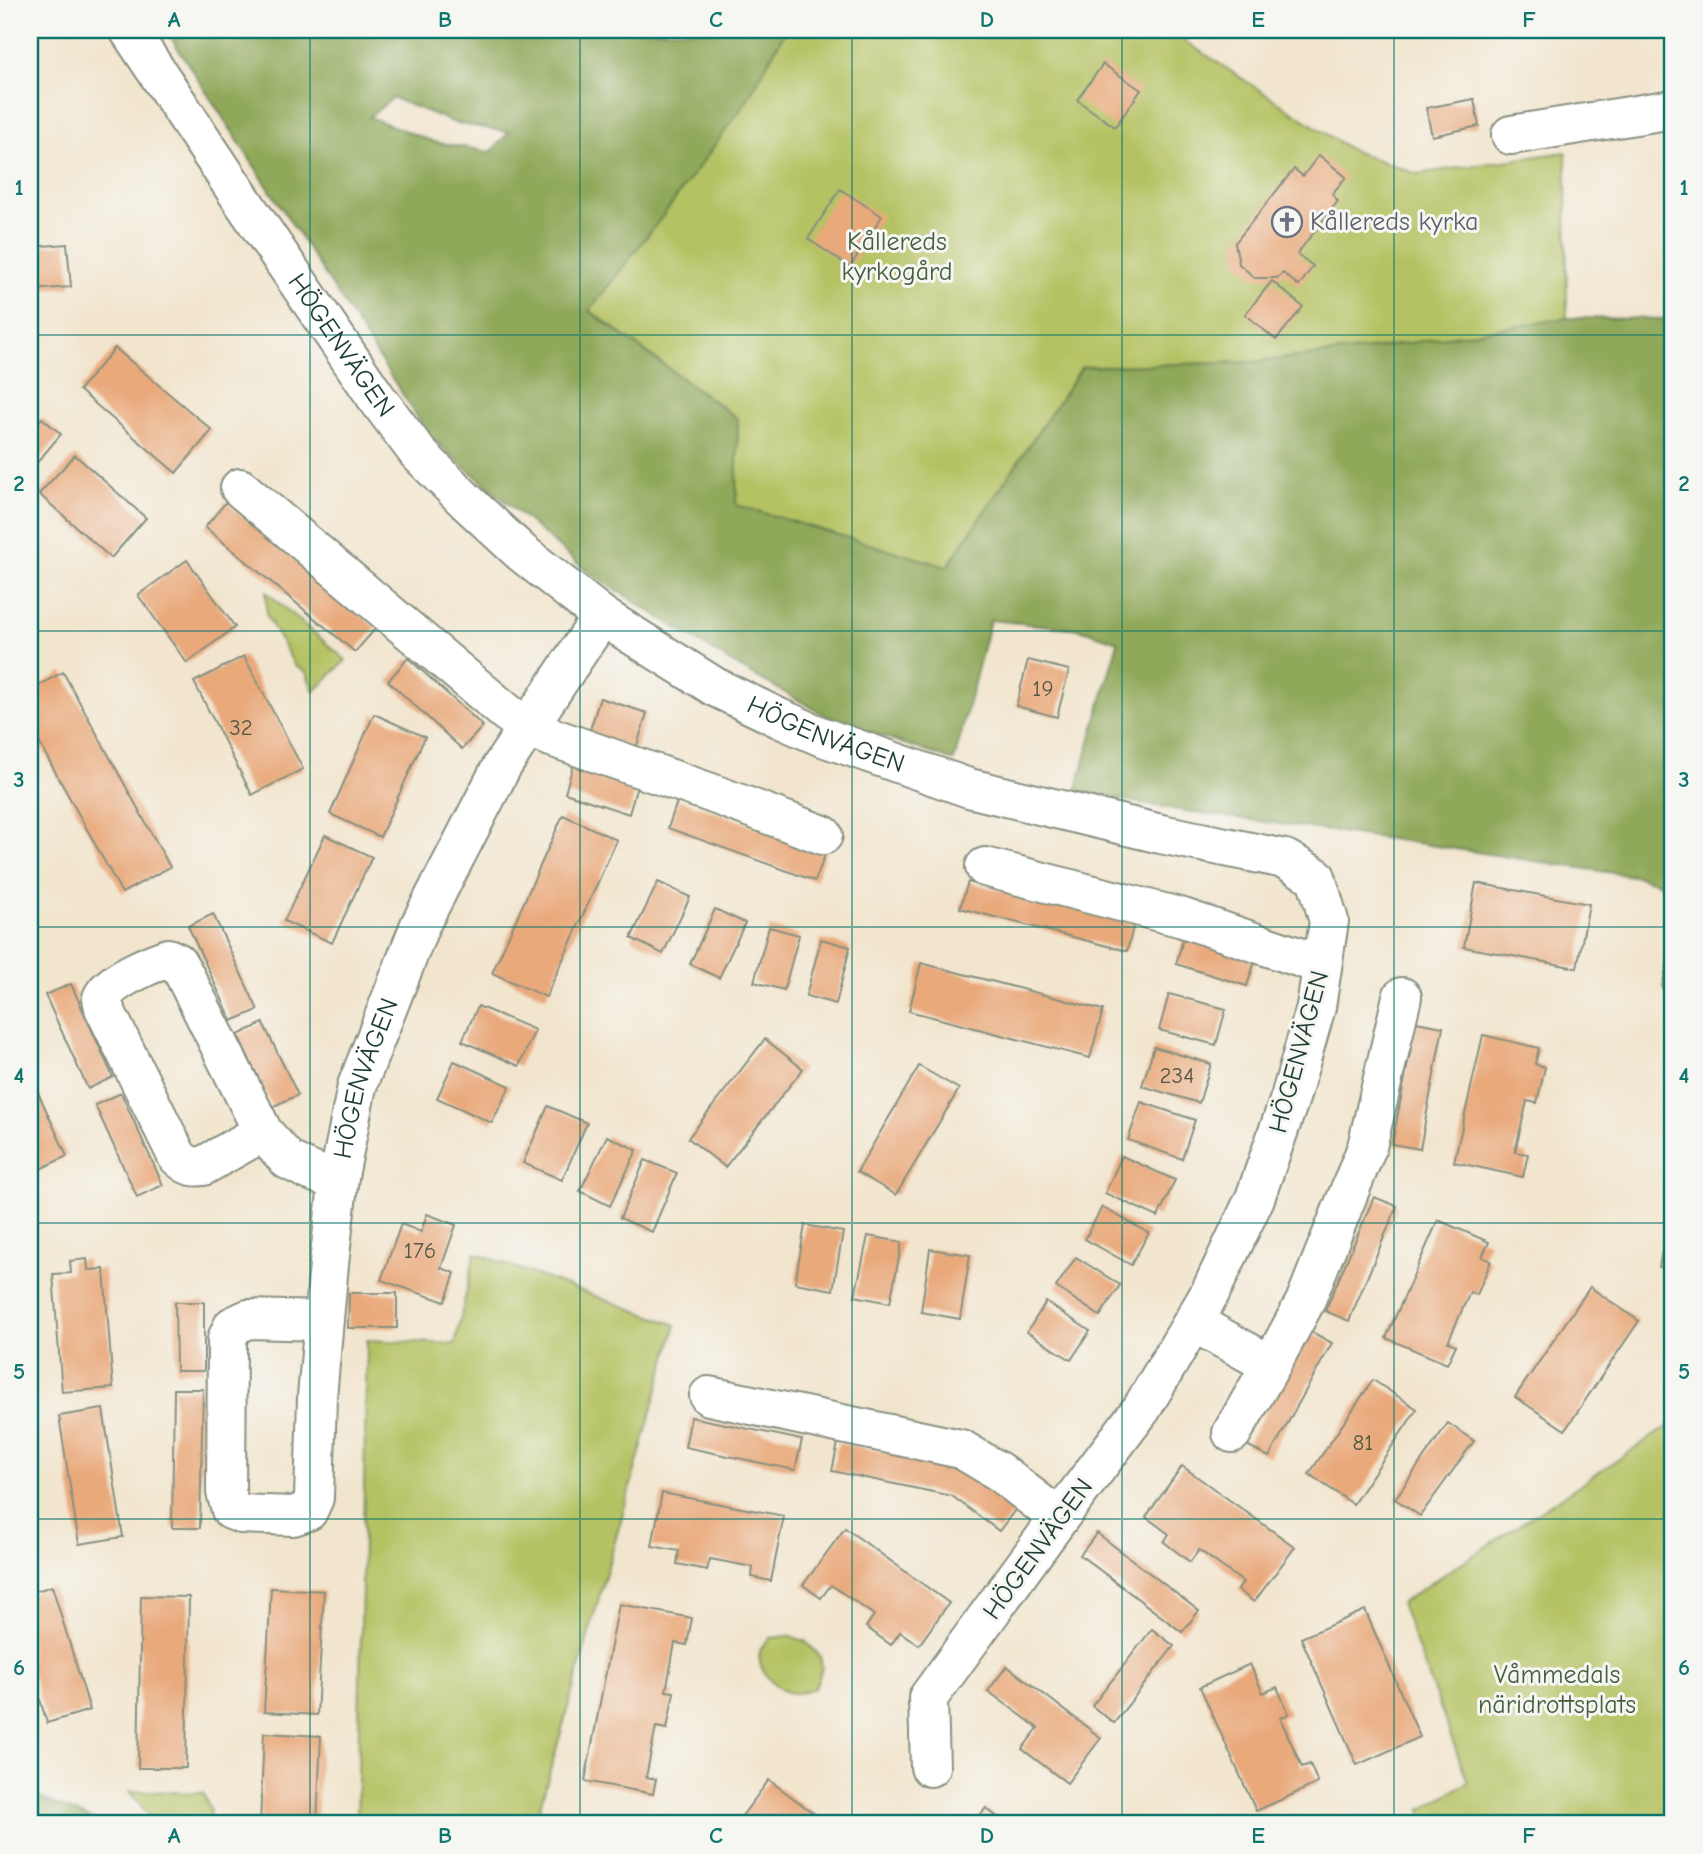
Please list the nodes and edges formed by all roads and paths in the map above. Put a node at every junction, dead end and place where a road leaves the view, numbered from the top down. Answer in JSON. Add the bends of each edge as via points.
{"nodes":[{"id":1,"x":129,"y":30,"type":"edge"},
{"id":2,"x":1673,"y":109,"type":"edge"},
{"id":3,"x":1511,"y":135,"type":"dead end"},
{"id":4,"x":240,"y":488,"type":"dead end"},
{"id":5,"x":602,"y":616,"type":"junction"},
{"id":6,"x":527,"y":727,"type":"junction"},
{"id":7,"x":823,"y":835,"type":"dead end"},
{"id":8,"x":985,"y":867,"type":"dead end"},
{"id":9,"x":1322,"y":965,"type":"junction"},
{"id":10,"x":1402,"y":997,"type":"dead end"},
{"id":11,"x":263,"y":1132,"type":"junction"},
{"id":12,"x":339,"y":1176,"type":"junction"},
{"id":13,"x":324,"y":1321,"type":"junction"},
{"id":14,"x":1193,"y":1322,"type":"junction"},
{"id":15,"x":1271,"y":1365,"type":"junction"},
{"id":16,"x":709,"y":1396,"type":"dead end"},
{"id":17,"x":1232,"y":1433,"type":"dead end"},
{"id":18,"x":1059,"y":1518,"type":"junction"},
{"id":19,"x":930,"y":1767,"type":"dead end"}],
"edges":[{"from":1,"to":5,"type":"street","name":"HÖGENVÄGEN","via":[[418,453],[522,552]]},
{"from":2,"to":3,"type":"street"},
{"from":4,"to":6,"type":"street"},
{"from":5,"to":6,"type":"street","name":"HÖGENVÄGEN"},
{"from":5,"to":9,"type":"street","name":"HÖGENVÄGEN","via":[[715,687],[820,736],[969,788],[1285,859],[1316,877],[1329,921]]},
{"from":6,"to":7,"type":"street"},
{"from":6,"to":12,"type":"street","name":"HÖGENVÄGEN","via":[[420,925],[357,1086]]},
{"from":8,"to":9,"type":"street","via":[[1183,918]]},
{"from":9,"to":14,"type":"street","name":"HÖGENVÄGEN","via":[[1316,1007],[1290,1098],[1255,1198]]},
{"from":10,"to":15,"type":"street","via":[[1367,1147],[1305,1303]]},
{"from":11,"to":11,"type":"street","name":"HÖGENVÄGEN","via":[[177,962],[167,958],[109,986],[102,998],[104,1008],[185,1164],[203,1166]]},
{"from":11,"to":12,"type":"street","name":"HÖGENVÄGEN","via":[[288,1160],[321,1175]]},
{"from":12,"to":13,"type":"street","name":"HÖGENVÄGEN"},
{"from":13,"to":13,"type":"street","name":"HÖGENVÄGEN","via":[[314,1498],[308,1511],[293,1516],[231,1510],[226,1492],[230,1332],[248,1319]]},
{"from":14,"to":15,"type":"street"},
{"from":14,"to":18,"type":"street","name":"HÖGENVÄGEN","via":[[1142,1408]]},
{"from":15,"to":17,"type":"street"},
{"from":16,"to":18,"type":"street","via":[[961,1449]]},
{"from":18,"to":19,"type":"street","name":"HÖGENVÄGEN","via":[[928,1698]]}]}
